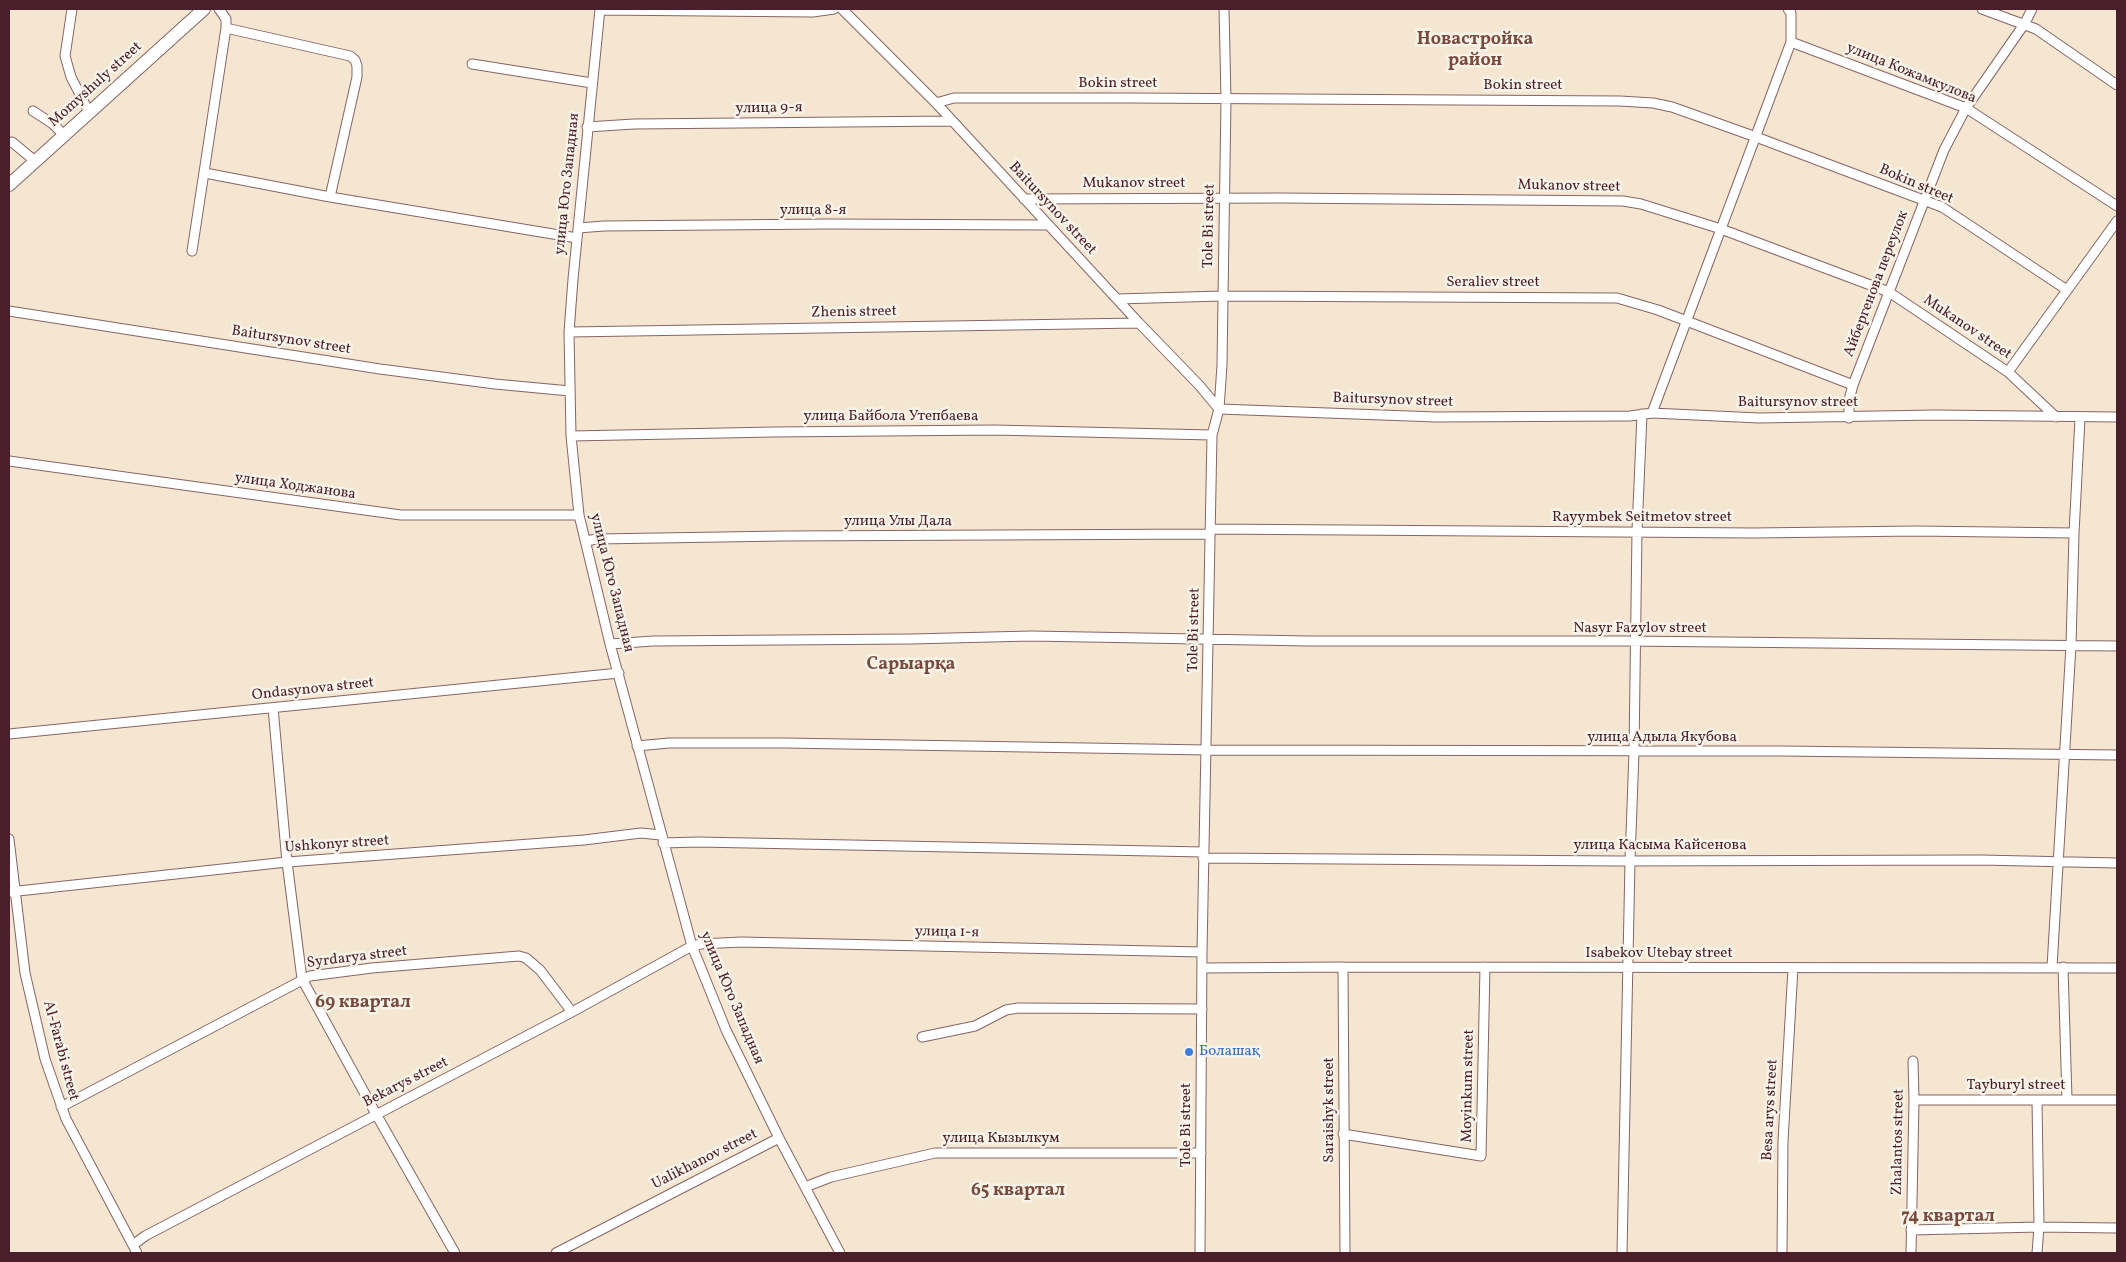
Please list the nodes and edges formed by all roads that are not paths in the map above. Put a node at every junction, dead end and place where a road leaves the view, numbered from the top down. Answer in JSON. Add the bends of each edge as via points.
{"nodes":[{"id":1,"x":72,"y":9,"type":"edge"},
{"id":2,"x":204,"y":9,"type":"edge"},
{"id":3,"x":219,"y":9,"type":"edge"},
{"id":4,"x":600,"y":9,"type":"edge"},
{"id":5,"x":834,"y":9,"type":"edge"},
{"id":6,"x":842,"y":9,"type":"edge"},
{"id":7,"x":1224,"y":9,"type":"edge"},
{"id":8,"x":1788,"y":9,"type":"edge"},
{"id":9,"x":1982,"y":9,"type":"edge"},
{"id":10,"x":2032,"y":9,"type":"edge"},
{"id":11,"x":2025,"y":24,"type":"junction"},
{"id":12,"x":226,"y":28,"type":"junction"},
{"id":13,"x":1791,"y":42,"type":"junction"},
{"id":14,"x":472,"y":64,"type":"dead end"},
{"id":15,"x":592,"y":83,"type":"junction"},
{"id":16,"x":2117,"y":85,"type":"edge"},
{"id":17,"x":1226,"y":99,"type":"junction"},
{"id":18,"x":936,"y":103,"type":"junction"},
{"id":19,"x":1966,"y":108,"type":"junction"},
{"id":20,"x":33,"y":111,"type":"dead end"},
{"id":21,"x":90,"y":112,"type":"junction"},
{"id":22,"x":951,"y":121,"type":"junction"},
{"id":23,"x":588,"y":127,"type":"junction"},
{"id":24,"x":64,"y":135,"type":"junction"},
{"id":25,"x":1756,"y":137,"type":"junction"},
{"id":26,"x":12,"y":142,"type":"dead end"},
{"id":27,"x":35,"y":161,"type":"junction"},
{"id":28,"x":205,"y":173,"type":"junction"},
{"id":29,"x":9,"y":185,"type":"edge"},
{"id":30,"x":330,"y":197,"type":"junction"},
{"id":31,"x":1225,"y":198,"type":"junction"},
{"id":32,"x":1024,"y":199,"type":"junction"},
{"id":33,"x":1925,"y":200,"type":"junction"},
{"id":34,"x":2117,"y":206,"type":"edge"},
{"id":35,"x":2117,"y":222,"type":"edge"},
{"id":36,"x":1048,"y":225,"type":"junction"},
{"id":37,"x":1721,"y":229,"type":"junction"},
{"id":38,"x":577,"y":233,"type":"junction"},
{"id":39,"x":192,"y":251,"type":"dead end"},
{"id":40,"x":2067,"y":290,"type":"junction"},
{"id":41,"x":1889,"y":292,"type":"junction"},
{"id":42,"x":1222,"y":296,"type":"junction"},
{"id":43,"x":1117,"y":298,"type":"junction"},
{"id":44,"x":9,"y":311,"type":"edge"},
{"id":45,"x":1686,"y":322,"type":"junction"},
{"id":46,"x":1139,"y":323,"type":"junction"},
{"id":47,"x":569,"y":332,"type":"junction"},
{"id":48,"x":2008,"y":372,"type":"junction"},
{"id":49,"x":1853,"y":385,"type":"junction"},
{"id":50,"x":570,"y":391,"type":"junction"},
{"id":51,"x":1218,"y":409,"type":"junction"},
{"id":52,"x":1647,"y":414,"type":"junction"},
{"id":53,"x":2056,"y":417,"type":"junction"},
{"id":54,"x":2117,"y":417,"type":"edge"},
{"id":55,"x":1849,"y":418,"type":"junction"},
{"id":56,"x":2080,"y":418,"type":"junction"},
{"id":57,"x":1212,"y":435,"type":"junction"},
{"id":58,"x":571,"y":436,"type":"junction"},
{"id":59,"x":9,"y":462,"type":"edge"},
{"id":60,"x":579,"y":516,"type":"junction"},
{"id":61,"x":1637,"y":531,"type":"junction"},
{"id":62,"x":1210,"y":532,"type":"junction"},
{"id":63,"x":2074,"y":533,"type":"junction"},
{"id":64,"x":586,"y":541,"type":"junction"},
{"id":65,"x":1208,"y":640,"type":"junction"},
{"id":66,"x":1636,"y":642,"type":"junction"},
{"id":67,"x":610,"y":644,"type":"junction"},
{"id":68,"x":2071,"y":645,"type":"junction"},
{"id":69,"x":2117,"y":646,"type":"edge"},
{"id":70,"x":619,"y":673,"type":"junction"},
{"id":71,"x":273,"y":708,"type":"junction"},
{"id":72,"x":9,"y":734,"type":"edge"},
{"id":73,"x":637,"y":746,"type":"junction"},
{"id":74,"x":1207,"y":750,"type":"junction"},
{"id":75,"x":1634,"y":752,"type":"junction"},
{"id":76,"x":2064,"y":754,"type":"junction"},
{"id":77,"x":2117,"y":755,"type":"edge"},
{"id":78,"x":9,"y":839,"type":"edge"},
{"id":79,"x":662,"y":839,"type":"junction"},
{"id":80,"x":1204,"y":855,"type":"junction"},
{"id":81,"x":1630,"y":861,"type":"junction"},
{"id":82,"x":287,"y":862,"type":"junction"},
{"id":83,"x":2059,"y":862,"type":"junction"},
{"id":84,"x":2117,"y":863,"type":"edge"},
{"id":85,"x":12,"y":892,"type":"edge"},
{"id":86,"x":692,"y":946,"type":"junction"},
{"id":87,"x":1202,"y":952,"type":"junction"},
{"id":88,"x":1343,"y":967,"type":"junction"},
{"id":89,"x":1485,"y":967,"type":"junction"},
{"id":90,"x":2052,"y":967,"type":"junction"},
{"id":91,"x":2064,"y":967,"type":"junction"},
{"id":92,"x":1202,"y":968,"type":"junction"},
{"id":93,"x":1628,"y":968,"type":"junction"},
{"id":94,"x":1793,"y":968,"type":"junction"},
{"id":95,"x":2117,"y":968,"type":"edge"},
{"id":96,"x":302,"y":979,"type":"junction"},
{"id":97,"x":1202,"y":1009,"type":"junction"},
{"id":98,"x":572,"y":1012,"type":"junction"},
{"id":99,"x":922,"y":1037,"type":"dead end"},
{"id":100,"x":1913,"y":1061,"type":"dead end"},
{"id":101,"x":2067,"y":1099,"type":"junction"},
{"id":102,"x":1914,"y":1100,"type":"junction"},
{"id":103,"x":2037,"y":1100,"type":"junction"},
{"id":104,"x":2117,"y":1100,"type":"edge"},
{"id":105,"x":60,"y":1106,"type":"junction"},
{"id":106,"x":376,"y":1114,"type":"junction"},
{"id":107,"x":1343,"y":1134,"type":"junction"},
{"id":108,"x":779,"y":1138,"type":"junction"},
{"id":109,"x":1201,"y":1153,"type":"junction"},
{"id":110,"x":805,"y":1187,"type":"junction"},
{"id":111,"x":2039,"y":1227,"type":"junction"},
{"id":112,"x":2117,"y":1228,"type":"edge"},
{"id":113,"x":1911,"y":1230,"type":"junction"},
{"id":114,"x":135,"y":1249,"type":"edge"},
{"id":115,"x":455,"y":1253,"type":"edge"},
{"id":116,"x":556,"y":1253,"type":"edge"},
{"id":117,"x":840,"y":1253,"type":"edge"},
{"id":118,"x":1200,"y":1253,"type":"edge"},
{"id":119,"x":1345,"y":1253,"type":"edge"},
{"id":120,"x":1622,"y":1253,"type":"edge"},
{"id":121,"x":1782,"y":1253,"type":"edge"},
{"id":122,"x":1911,"y":1253,"type":"edge"},
{"id":123,"x":2037,"y":1253,"type":"edge"}],
"edges":[{"from":1,"to":21,"type":"street","via":[[65,56],[72,78]]},
{"from":2,"to":21,"type":"main road","name":"Momyshuly street"},
{"from":3,"to":12,"type":"street","via":[[226,19]]},
{"from":4,"to":5,"type":"street","via":[[813,12]]},
{"from":4,"to":15,"type":"street","name":"улица Юго Западная"},
{"from":6,"to":18,"type":"street","name":"Baitursynov street"},
{"from":7,"to":17,"type":"street","name":"Tole Bi street"},
{"from":8,"to":13,"type":"street","via":[[1791,12]]},
{"from":9,"to":11,"type":"street"},
{"from":10,"to":11,"type":"street","name":"Айбергенова переулок"},
{"from":11,"to":16,"type":"street","via":[[2048,36]]},
{"from":11,"to":19,"type":"street","name":"Айбергенова переулок"},
{"from":12,"to":28,"type":"street"},
{"from":12,"to":30,"type":"street","via":[[350,56],[355,60],[357,77]]},
{"from":13,"to":19,"type":"street","name":"улица Кожамкулова"},
{"from":13,"to":25,"type":"street"},
{"from":14,"to":15,"type":"street"},
{"from":15,"to":23,"type":"street","name":"улица Юго Западная"},
{"from":17,"to":18,"type":"street","name":"Bokin street","via":[[963,98]]},
{"from":17,"to":25,"type":"street","name":"Bokin street","via":[[1620,101],[1672,107]]},
{"from":17,"to":31,"type":"street","name":"Tole Bi street"},
{"from":18,"to":22,"type":"street","name":"Baitursynov street"},
{"from":19,"to":33,"type":"street","name":"Айбергенова переулок","via":[[1944,150]]},
{"from":19,"to":34,"type":"street","name":"улица Кожамкулова"},
{"from":20,"to":24,"type":"street"},
{"from":21,"to":24,"type":"main road","name":"Momyshuly street"},
{"from":22,"to":23,"type":"street","name":"улица 9-я"},
{"from":22,"to":32,"type":"street","name":"Baitursynov street"},
{"from":23,"to":38,"type":"street","name":"улица Юго Западная"},
{"from":24,"to":27,"type":"main road","name":"Momyshuly street"},
{"from":25,"to":33,"type":"street","name":"Bokin street"},
{"from":25,"to":37,"type":"street"},
{"from":26,"to":27,"type":"street"},
{"from":27,"to":29,"type":"main road","name":"Momyshuly street"},
{"from":28,"to":30,"type":"street","name":"улица 8-я"},
{"from":28,"to":39,"type":"street"},
{"from":30,"to":38,"type":"street","name":"улица 8-я"},
{"from":31,"to":32,"type":"street","name":"Mukanov street"},
{"from":31,"to":37,"type":"street","name":"Mukanov street","via":[[1623,201],[1654,207]]},
{"from":31,"to":42,"type":"street","name":"Tole Bi street"},
{"from":32,"to":36,"type":"street","name":"Baitursynov street"},
{"from":33,"to":40,"type":"street","name":"Bokin street","via":[[1942,207]]},
{"from":33,"to":41,"type":"street","name":"Айбергенова переулок"},
{"from":35,"to":40,"type":"street"},
{"from":36,"to":38,"type":"street","name":"улица 8-я","via":[[604,226]]},
{"from":36,"to":43,"type":"street","name":"Baitursynov street"},
{"from":37,"to":41,"type":"street","name":"Mukanov street"},
{"from":37,"to":45,"type":"street"},
{"from":38,"to":47,"type":"street","name":"улица Юго Западная"},
{"from":40,"to":48,"type":"street"},
{"from":41,"to":48,"type":"street","name":"Mukanov street"},
{"from":41,"to":49,"type":"street","name":"Айбергенова переулок"},
{"from":42,"to":43,"type":"street","name":"Seraliev street"},
{"from":42,"to":45,"type":"street","name":"Seraliev street","via":[[1617,298]]},
{"from":42,"to":51,"type":"street","name":"Tole Bi street"},
{"from":43,"to":46,"type":"street","name":"Baitursynov street"},
{"from":44,"to":50,"type":"street","name":"Baitursynov street","via":[[380,369]]},
{"from":45,"to":49,"type":"street","name":"Seraliev street"},
{"from":45,"to":52,"type":"street"},
{"from":46,"to":47,"type":"street","name":"Zhenis street"},
{"from":46,"to":51,"type":"street","name":"Baitursynov street"},
{"from":47,"to":50,"type":"street","name":"улица Юго Западная"},
{"from":48,"to":53,"type":"street","name":"Mukanov street"},
{"from":49,"to":55,"type":"street","name":"Айбергенова переулок"},
{"from":50,"to":58,"type":"street","name":"улица Юго Западная"},
{"from":51,"to":52,"type":"street","name":"Baitursynov street","via":[[1436,417]]},
{"from":51,"to":57,"type":"street","name":"Tole Bi street"},
{"from":52,"to":55,"type":"street","name":"Baitursynov street"},
{"from":52,"to":61,"type":"street"},
{"from":53,"to":55,"type":"street","name":"Baitursynov street","via":[[1927,415]]},
{"from":53,"to":56,"type":"street","name":"Baitursynov street"},
{"from":54,"to":56,"type":"street","name":"Baitursynov street"},
{"from":56,"to":63,"type":"street"},
{"from":57,"to":58,"type":"street","name":"улица Байбола Утепбаева","via":[[984,430]]},
{"from":57,"to":62,"type":"street","name":"Tole Bi street"},
{"from":58,"to":60,"type":"street","name":"улица Юго Западная"},
{"from":59,"to":60,"type":"street","name":"улица Ходжанова","via":[[400,516]]},
{"from":60,"to":64,"type":"street","name":"улица Юго Западная"},
{"from":61,"to":62,"type":"street","name":"Rayymbek Seitmetov street"},
{"from":61,"to":63,"type":"street","name":"Rayymbek Seitmetov street"},
{"from":61,"to":66,"type":"street"},
{"from":62,"to":64,"type":"street","name":"улица Улы Дала"},
{"from":62,"to":65,"type":"street","name":"Tole Bi street"},
{"from":63,"to":68,"type":"street"},
{"from":64,"to":67,"type":"street","name":"улица Юго Западная"},
{"from":65,"to":66,"type":"street","name":"Nasyr Fazylov street"},
{"from":65,"to":67,"type":"street","name":"Nasyr Fazylov street","via":[[1032,636]]},
{"from":65,"to":74,"type":"street","name":"Tole Bi street"},
{"from":66,"to":68,"type":"street","name":"Nasyr Fazylov street"},
{"from":66,"to":75,"type":"street"},
{"from":67,"to":70,"type":"street","name":"улица Юго Западная"},
{"from":68,"to":69,"type":"street","name":"Nasyr Fazylov street"},
{"from":68,"to":76,"type":"street"},
{"from":70,"to":71,"type":"street","name":"Ondasynova street"},
{"from":70,"to":73,"type":"street","name":"улица Юго Западная"},
{"from":71,"to":72,"type":"street","name":"Ondasynova street"},
{"from":71,"to":82,"type":"street"},
{"from":73,"to":74,"type":"street","name":"улица Адыла Якубова","via":[[784,743]]},
{"from":73,"to":79,"type":"street","name":"улица Юго Западная"},
{"from":74,"to":75,"type":"street","name":"улица Адыла Якубова"},
{"from":74,"to":80,"type":"street","name":"Tole Bi street"},
{"from":75,"to":76,"type":"street","name":"улица Адыла Якубова"},
{"from":75,"to":81,"type":"street"},
{"from":76,"to":77,"type":"street","name":"улица Адыла Якубова"},
{"from":76,"to":83,"type":"street"},
{"from":78,"to":85,"type":"street","name":"Al-Farabi street"},
{"from":79,"to":80,"type":"street","name":"Ushkonyr street"},
{"from":79,"to":82,"type":"street","name":"Ushkonyr street","via":[[641,833]]},
{"from":79,"to":86,"type":"street","name":"улица Юго Западная"},
{"from":80,"to":81,"type":"street","name":"улица Касыма Кайсенова"},
{"from":80,"to":87,"type":"street","name":"Tole Bi street"},
{"from":81,"to":83,"type":"street","name":"улица Касыма Кайсенова"},
{"from":81,"to":93,"type":"street"},
{"from":82,"to":85,"type":"street","name":"Ushkonyr street"},
{"from":82,"to":96,"type":"street"},
{"from":83,"to":84,"type":"street","name":"улица Касыма Кайсенова"},
{"from":83,"to":90,"type":"street"},
{"from":85,"to":105,"type":"street","name":"Al-Farabi street","via":[[45,1059]]},
{"from":86,"to":87,"type":"street","name":"улица 1-я","via":[[741,942]]},
{"from":86,"to":98,"type":"street","name":"Bekarys street"},
{"from":86,"to":108,"type":"street","name":"улица Юго Западная","via":[[726,1030]]},
{"from":87,"to":92,"type":"street","name":"Tole Bi street"},
{"from":88,"to":89,"type":"street","name":"Isabekov Utebay street"},
{"from":88,"to":92,"type":"street","name":"Isabekov Utebay street"},
{"from":88,"to":107,"type":"street","name":"Saraishyk street"},
{"from":89,"to":93,"type":"street","name":"Isabekov Utebay street"},
{"from":89,"to":107,"type":"street","name":"Moyinkum street","via":[[1481,1156]]},
{"from":90,"to":91,"type":"street","name":"Isabekov Utebay street"},
{"from":90,"to":94,"type":"street","name":"Isabekov Utebay street"},
{"from":91,"to":95,"type":"street","name":"Isabekov Utebay street"},
{"from":91,"to":101,"type":"street"},
{"from":92,"to":97,"type":"street","name":"Tole Bi street"},
{"from":93,"to":94,"type":"street","name":"Isabekov Utebay street"},
{"from":93,"to":120,"type":"street"},
{"from":94,"to":121,"type":"street","name":"Besa arys street","via":[[1783,1141]]},
{"from":96,"to":98,"type":"street","name":"Syrdarya street","via":[[372,968],[519,956],[540,970]]},
{"from":96,"to":105,"type":"street","name":"Syrdarya street"},
{"from":96,"to":106,"type":"street"},
{"from":97,"to":99,"type":"street","via":[[1018,1008],[1006,1010],[975,1026]]},
{"from":97,"to":109,"type":"street","name":"Tole Bi street"},
{"from":98,"to":106,"type":"street","name":"Bekarys street"},
{"from":100,"to":102,"type":"street","name":"Zhalantos street"},
{"from":101,"to":103,"type":"street","name":"Tayburyl street"},
{"from":101,"to":104,"type":"street","name":"Tayburyl street"},
{"from":102,"to":103,"type":"street","name":"Tayburyl street"},
{"from":102,"to":113,"type":"street","name":"Zhalantos street"},
{"from":103,"to":111,"type":"street"},
{"from":105,"to":114,"type":"street","name":"Al-Farabi street"},
{"from":106,"to":114,"type":"street","name":"Bekarys street","via":[[145,1236]]},
{"from":106,"to":115,"type":"street"},
{"from":107,"to":119,"type":"street","name":"Saraishyk street"},
{"from":108,"to":110,"type":"street","name":"Ualikhanov street"},
{"from":108,"to":116,"type":"street","name":"Ualikhanov street"},
{"from":109,"to":110,"type":"street","name":"улица Кызылкум","via":[[935,1154],[831,1177]]},
{"from":109,"to":118,"type":"street","name":"Tole Bi street"},
{"from":110,"to":117,"type":"street","name":"Ualikhanov street"},
{"from":111,"to":112,"type":"street"},
{"from":111,"to":113,"type":"street"},
{"from":111,"to":123,"type":"street"},
{"from":113,"to":122,"type":"street","name":"Zhalantos street"}]}
